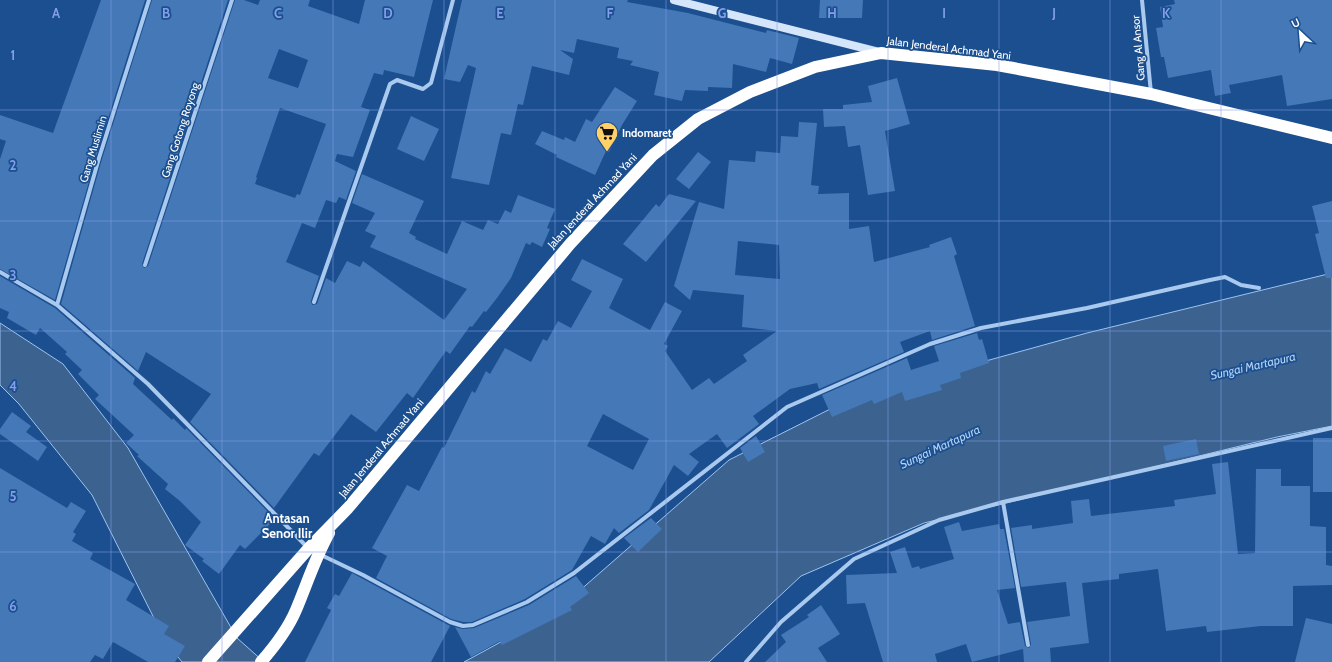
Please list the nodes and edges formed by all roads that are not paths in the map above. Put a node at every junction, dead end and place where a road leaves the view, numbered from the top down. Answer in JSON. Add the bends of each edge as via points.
{"nodes":[{"id":1,"x":148,"y":0,"type":"edge"},
{"id":2,"x":232,"y":0,"type":"edge"},
{"id":3,"x":453,"y":0,"type":"edge"},
{"id":4,"x":674,"y":0,"type":"edge"},
{"id":5,"x":1142,"y":0,"type":"edge"},
{"id":6,"x":881,"y":53,"type":"junction"},
{"id":7,"x":1151,"y":94,"type":"junction"},
{"id":8,"x":1332,"y":138,"type":"edge"},
{"id":9,"x":145,"y":265,"type":"dead end"},
{"id":10,"x":0,"y":272,"type":"edge"},
{"id":11,"x":1258,"y":288,"type":"dead end"},
{"id":12,"x":314,"y":302,"type":"dead end"},
{"id":13,"x":57,"y":305,"type":"junction"},
{"id":14,"x":1332,"y":428,"type":"edge"},
{"id":15,"x":1003,"y":502,"type":"junction"},
{"id":16,"x":313,"y":551,"type":"junction"},
{"id":17,"x":1028,"y":645,"type":"dead end"},
{"id":18,"x":212,"y":658,"type":"edge"},
{"id":19,"x":262,"y":662,"type":"edge"},
{"id":20,"x":746,"y":662,"type":"edge"}],
"edges":[{"from":1,"to":13,"type":"street","name":"Gang Muslimin"},
{"from":2,"to":9,"type":"street","name":"Gang Gotong Royong"},
{"from":3,"to":12,"type":"street","via":[[431,83],[423,89],[396,80],[390,84]]},
{"from":4,"to":6,"type":"street"},
{"from":5,"to":7,"type":"street","name":"Gang Al Ansor"},
{"from":6,"to":7,"type":"highway","name":"Jalan Jenderal Achmad Yani","via":[[997,65]]},
{"from":6,"to":16,"type":"highway","name":"Jalan Jenderal Achmad Yani","via":[[815,67],[750,92],[698,119],[653,155],[570,244]]},
{"from":7,"to":8,"type":"highway","name":"Jalan Jenderal Achmad Yani"},
{"from":10,"to":13,"type":"street"},
{"from":11,"to":16,"type":"street","via":[[1225,277],[1087,308],[981,328],[923,347],[787,407],[574,573],[527,602],[473,625],[463,626],[450,622]]},
{"from":13,"to":16,"type":"street","via":[[148,384]]},
{"from":14,"to":15,"type":"street"},
{"from":15,"to":17,"type":"street"},
{"from":15,"to":20,"type":"street","via":[[939,520],[854,559],[781,622]]},
{"from":16,"to":18,"type":"highway","name":"Jalan Jenderal Achmad Yani","via":[[270,593]]},
{"from":16,"to":19,"type":"highway","name":"Jalan Jenderal Achmad Yani","via":[[295,611],[284,633]]}]}
